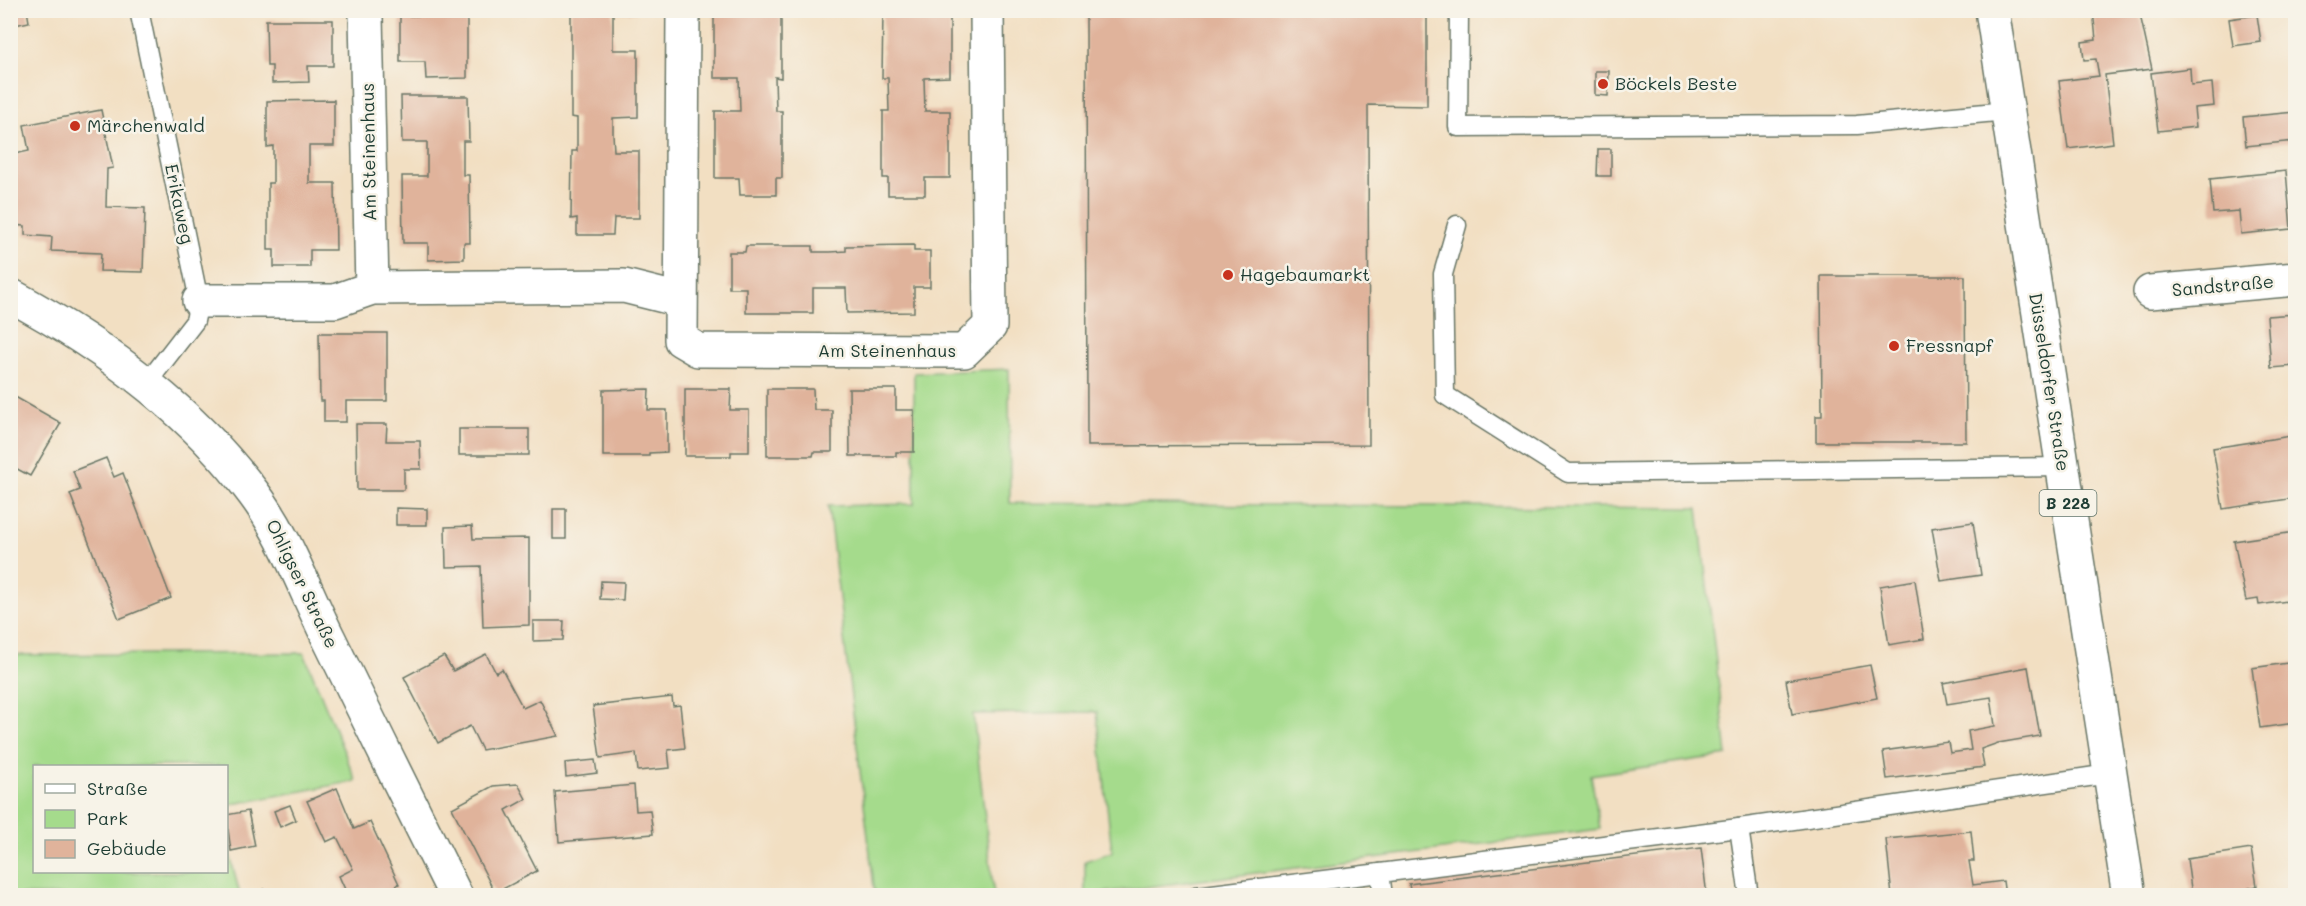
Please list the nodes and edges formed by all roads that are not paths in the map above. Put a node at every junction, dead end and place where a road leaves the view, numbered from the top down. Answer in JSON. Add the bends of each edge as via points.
{"nodes":[{"id":1,"x":139,"y":10,"type":"edge"},
{"id":2,"x":683,"y":10,"type":"edge"},
{"id":3,"x":987,"y":10,"type":"edge"},
{"id":4,"x":1459,"y":10,"type":"edge"},
{"id":5,"x":1992,"y":10,"type":"edge"},
{"id":6,"x":366,"y":16,"type":"dead end"},
{"id":7,"x":2007,"y":111,"type":"junction"},
{"id":8,"x":1457,"y":225,"type":"dead end"},
{"id":9,"x":2295,"y":279,"type":"edge"},
{"id":10,"x":372,"y":288,"type":"junction"},
{"id":11,"x":2150,"y":292,"type":"dead end"},
{"id":12,"x":10,"y":295,"type":"edge"},
{"id":13,"x":680,"y":300,"type":"junction"},
{"id":14,"x":199,"y":301,"type":"junction"},
{"id":15,"x":147,"y":383,"type":"junction"},
{"id":16,"x":2062,"y":466,"type":"junction"},
{"id":17,"x":2109,"y":774,"type":"junction"},
{"id":18,"x":1739,"y":828,"type":"junction"},
{"id":19,"x":1380,"y":873,"type":"junction"},
{"id":20,"x":1288,"y":890,"type":"edge"},
{"id":21,"x":456,"y":896,"type":"edge"},
{"id":22,"x":1196,"y":896,"type":"edge"},
{"id":23,"x":1383,"y":896,"type":"edge"},
{"id":24,"x":1749,"y":896,"type":"edge"},
{"id":25,"x":2128,"y":896,"type":"edge"}],
"edges":[{"from":1,"to":14,"type":"lane","name":"Erikaweg"},
{"from":2,"to":13,"type":"street","name":"Am Steinenhaus"},
{"from":3,"to":13,"type":"street","name":"Am Steinenhaus","via":[[990,326],[964,351],[698,350],[681,340]]},
{"from":4,"to":7,"type":"lane","via":[[1458,127],[1857,125]]},
{"from":5,"to":7,"type":"street","name":"Düsseldorfer Straße","number":"B 228"},
{"from":6,"to":10,"type":"street","name":"Am Steinenhaus"},
{"from":7,"to":16,"type":"street","name":"Düsseldorfer Straße","number":"B 228"},
{"from":8,"to":16,"type":"lane","via":[[1443,274],[1445,395],[1568,473]]},
{"from":9,"to":11,"type":"street","name":"Sandstraße"},
{"from":10,"to":13,"type":"street","via":[[624,286]]},
{"from":10,"to":14,"type":"street","via":[[335,302]]},
{"from":12,"to":15,"type":"street","name":"Ohligser Straße","via":[[66,325]]},
{"from":14,"to":15,"type":"lane","via":[[195,321]]},
{"from":15,"to":21,"type":"street","name":"Ohligser Straße","via":[[217,450],[255,495],[284,542]]},
{"from":16,"to":17,"type":"street","name":"Düsseldorfer Straße","number":"B 228"},
{"from":17,"to":18,"type":"lane"},
{"from":17,"to":25,"type":"street","name":"Düsseldorfer Straße","number":"B 228"},
{"from":18,"to":19,"type":"lane"},
{"from":18,"to":24,"type":"lane"},
{"from":19,"to":20,"type":"lane"},
{"from":19,"to":23,"type":"lane"},
{"from":20,"to":22,"type":"lane"}]}
